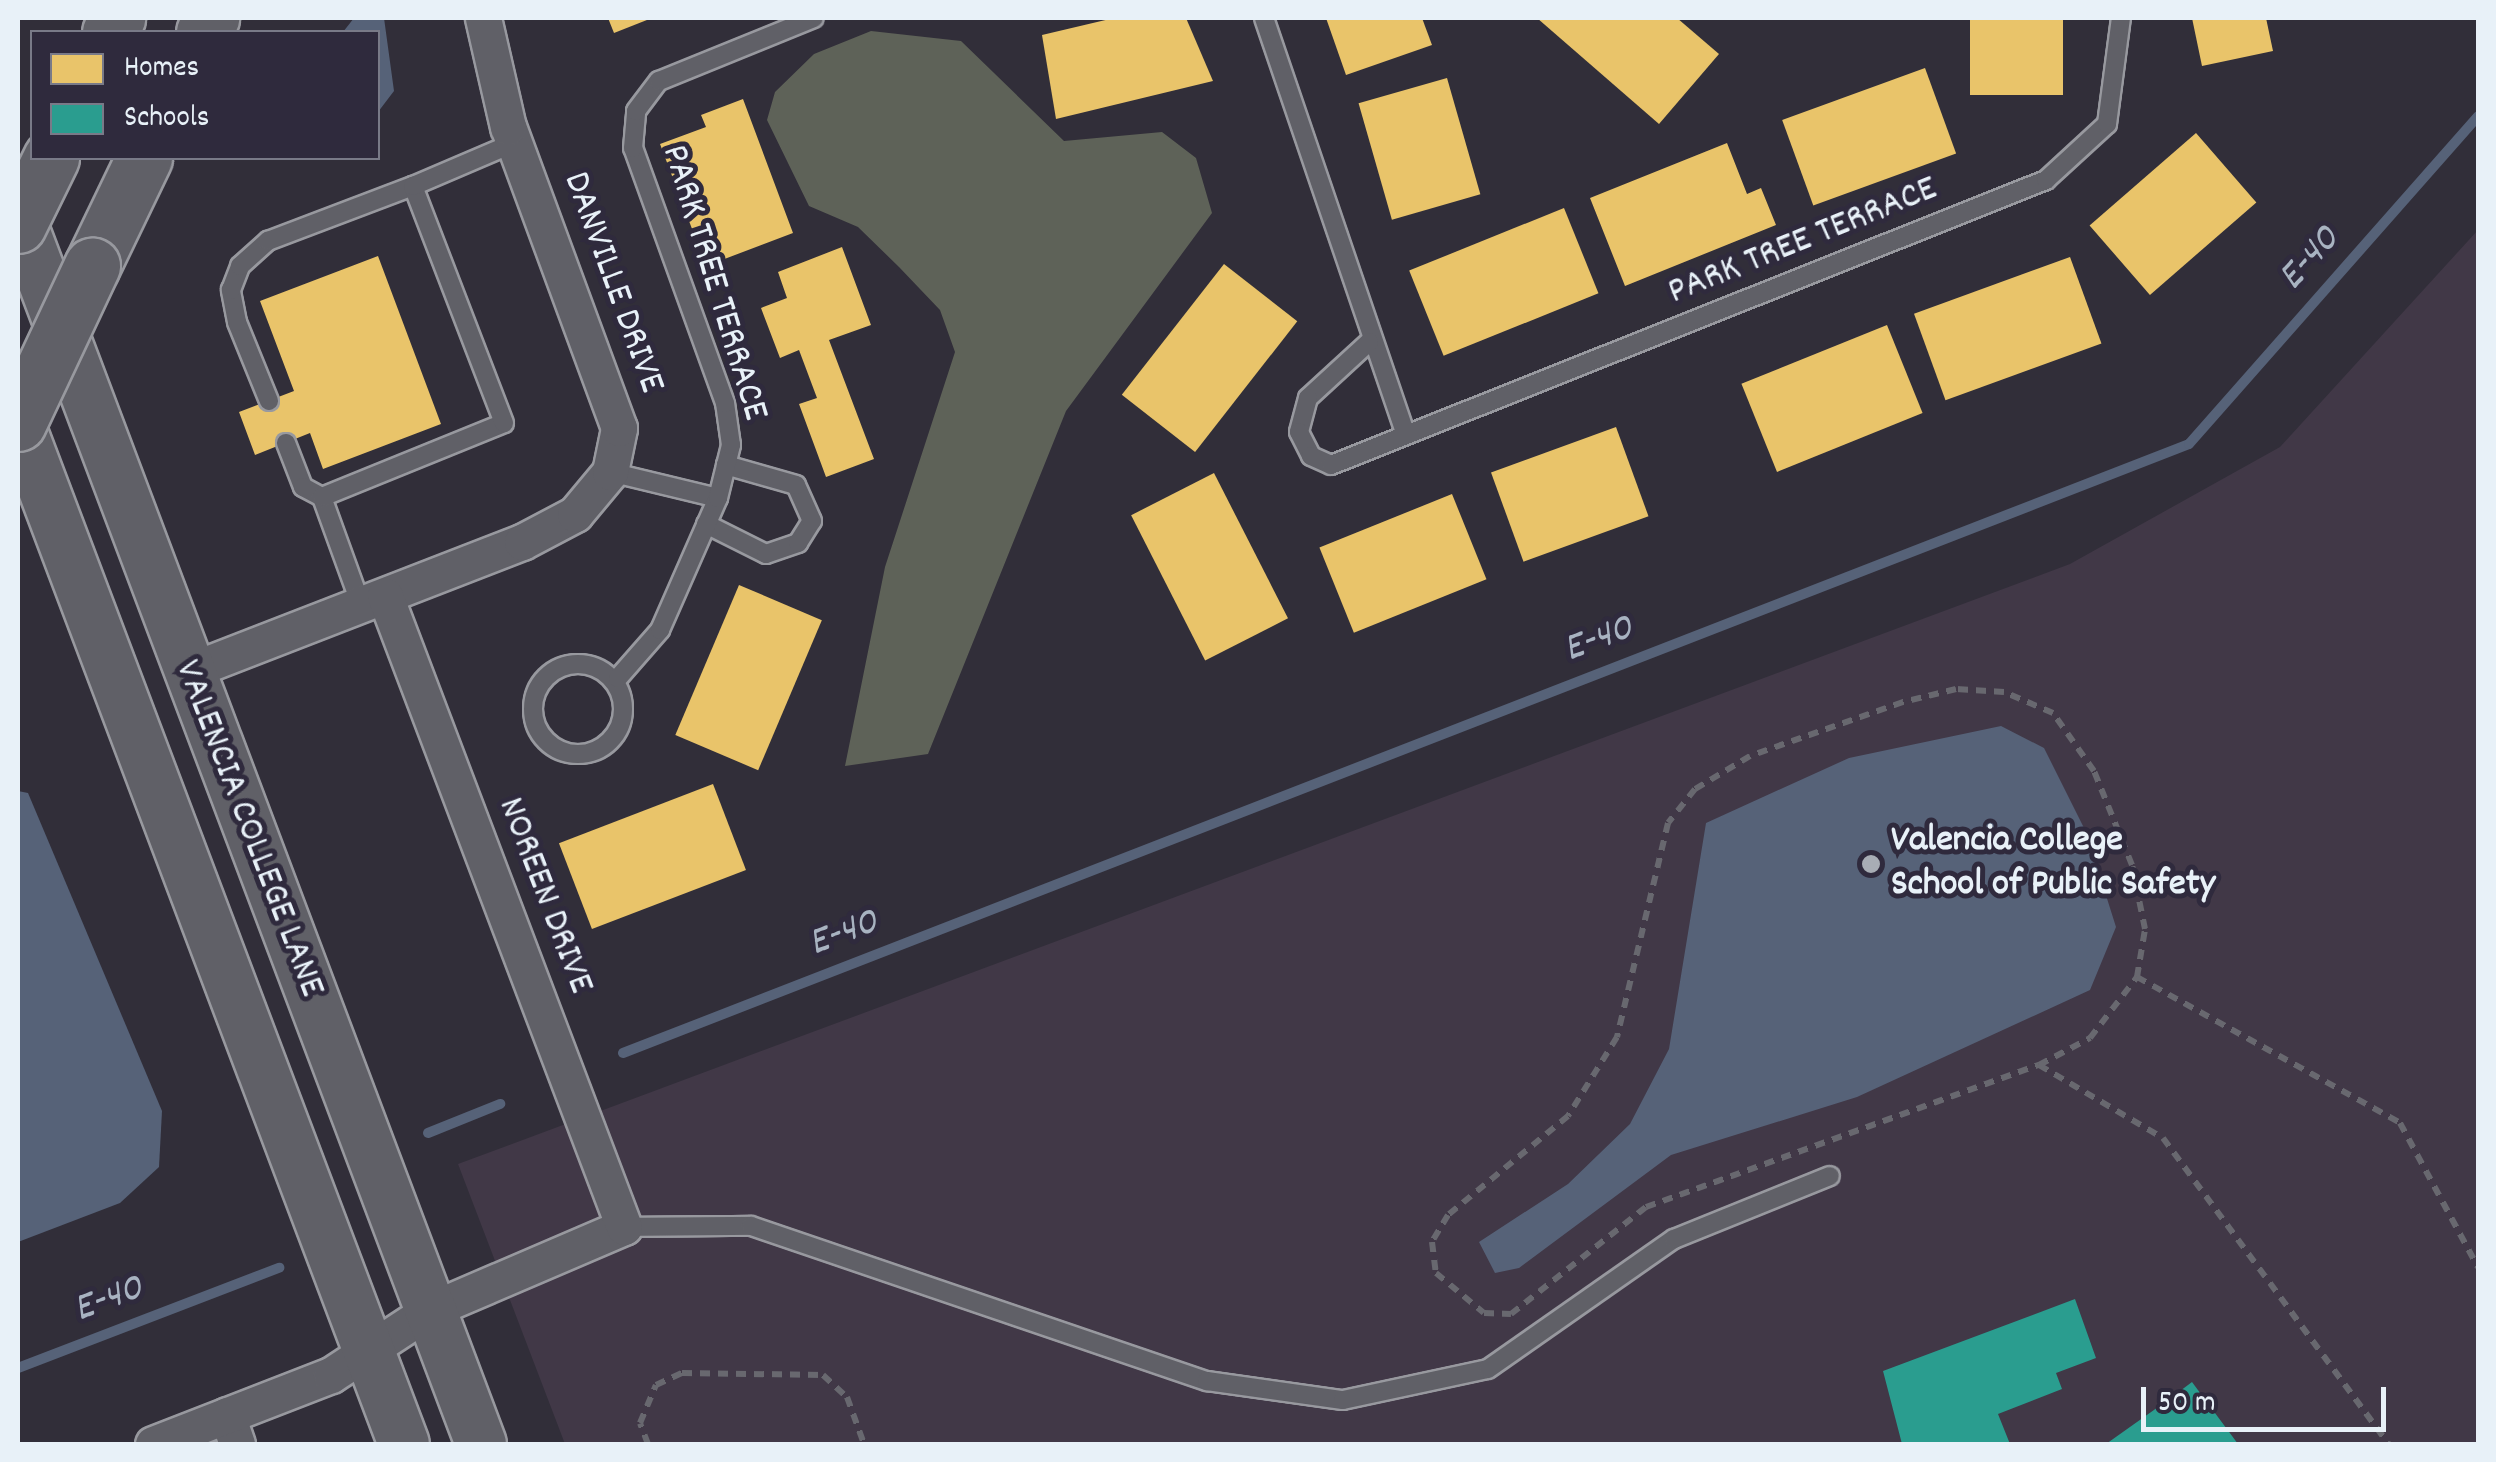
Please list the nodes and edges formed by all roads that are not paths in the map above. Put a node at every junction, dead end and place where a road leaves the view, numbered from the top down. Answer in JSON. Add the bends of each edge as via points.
{"nodes":[{"id":1,"x":483,"y":18,"type":"edge"},
{"id":2,"x":814,"y":18,"type":"edge"},
{"id":3,"x":1264,"y":18,"type":"edge"},
{"id":4,"x":2121,"y":18,"type":"edge"},
{"id":5,"x":514,"y":143,"type":"junction"},
{"id":6,"x":50,"y":160,"type":"edge"},
{"id":7,"x":143,"y":160,"type":"edge"},
{"id":8,"x":413,"y":186,"type":"junction"},
{"id":9,"x":18,"y":214,"type":"edge"},
{"id":10,"x":18,"y":226,"type":"edge"},
{"id":11,"x":1369,"y":342,"type":"junction"},
{"id":12,"x":269,"y":400,"type":"dead end"},
{"id":13,"x":18,"y":422,"type":"edge"},
{"id":14,"x":1406,"y":434,"type":"junction"},
{"id":15,"x":286,"y":443,"type":"dead end"},
{"id":16,"x":726,"y":465,"type":"junction"},
{"id":17,"x":610,"y":472,"type":"junction"},
{"id":18,"x":39,"y":478,"type":"junction"},
{"id":19,"x":322,"y":497,"type":"junction"},
{"id":20,"x":718,"y":498,"type":"junction"},
{"id":21,"x":706,"y":524,"type":"junction"},
{"id":22,"x":373,"y":600,"type":"junction"},
{"id":23,"x":188,"y":671,"type":"junction"},
{"id":24,"x":618,"y":678,"type":"junction"},
{"id":25,"x":1830,"y":1176,"type":"dead end"},
{"id":26,"x":624,"y":1227,"type":"junction"},
{"id":27,"x":430,"y":1310,"type":"junction"},
{"id":28,"x":369,"y":1353,"type":"junction"},
{"id":29,"x":232,"y":1430,"type":"edge"},
{"id":30,"x":153,"y":1444,"type":"edge"},
{"id":31,"x":404,"y":1444,"type":"edge"},
{"id":32,"x":481,"y":1444,"type":"edge"}],
"edges":[{"from":1,"to":5,"type":"street","name":"DANVILLE DRIVE"},
{"from":2,"to":16,"type":"lane","name":"PARK TREE TERRACE","via":[[659,81],[636,111],[633,148],[725,404]]},
{"from":3,"to":11,"type":"lane"},
{"from":4,"to":14,"type":"lane","name":"PARK TREE TERRACE","via":[[2107,124],[2046,180]]},
{"from":5,"to":8,"type":"lane"},
{"from":5,"to":17,"type":"street","name":"DANVILLE DRIVE","via":[[604,376],[619,428]]},
{"from":6,"to":10,"type":"highway","bridge":true},
{"from":7,"to":13,"type":"highway","bridge":true},
{"from":8,"to":12,"type":"lane","via":[[268,241],[240,266],[232,290],[237,322]]},
{"from":8,"to":19,"type":"lane","via":[[504,423]]},
{"from":9,"to":23,"type":"street","name":"VALENCIA COLLEGE LANE"},
{"from":11,"to":14,"type":"lane"},
{"from":11,"to":14,"type":"lane","name":"PARK TREE TERRACE","via":[[1308,398],[1299,432],[1311,456],[1331,466]]},
{"from":13,"to":18,"type":"street","name":"VALENCIA COLLEGE LANE"},
{"from":15,"to":19,"type":"lane","via":[[304,486]]},
{"from":16,"to":20,"type":"lane","name":"PARK TREE TERRACE"},
{"from":16,"to":21,"type":"lane","via":[[796,485],[812,521],[798,543],[766,554]]},
{"from":17,"to":20,"type":"lane"},
{"from":17,"to":22,"type":"street","via":[[575,514]]},
{"from":18,"to":23,"type":"street","via":[[78,510],[134,648],[155,668]]},
{"from":18,"to":28,"type":"street","name":"VALENCIA COLLEGE LANE"},
{"from":19,"to":22,"type":"lane"},
{"from":20,"to":21,"type":"lane","name":"PARK TREE TERRACE"},
{"from":21,"to":24,"type":"lane","name":"PARK TREE TERRACE","via":[[660,630]]},
{"from":22,"to":23,"type":"street"},
{"from":22,"to":26,"type":"street","name":"NOREEN DRIVE"},
{"from":23,"to":27,"type":"street","name":"VALENCIA COLLEGE LANE"},
{"from":24,"to":24,"type":"lane","via":[[586,665],[549,678],[532,712],[542,739],[564,755],[580,754],[614,732],[625,696]]},
{"from":25,"to":26,"type":"lane","via":[[1674,1238],[1488,1370],[1343,1400],[1207,1381],[751,1226]]},
{"from":26,"to":27,"type":"street"},
{"from":27,"to":28,"type":"street"},
{"from":27,"to":32,"type":"street","name":"VALENCIA COLLEGE LANE"},
{"from":28,"to":29,"type":"street"},
{"from":28,"to":31,"type":"street","name":"VALENCIA COLLEGE LANE"},
{"from":29,"to":30,"type":"street"}]}
